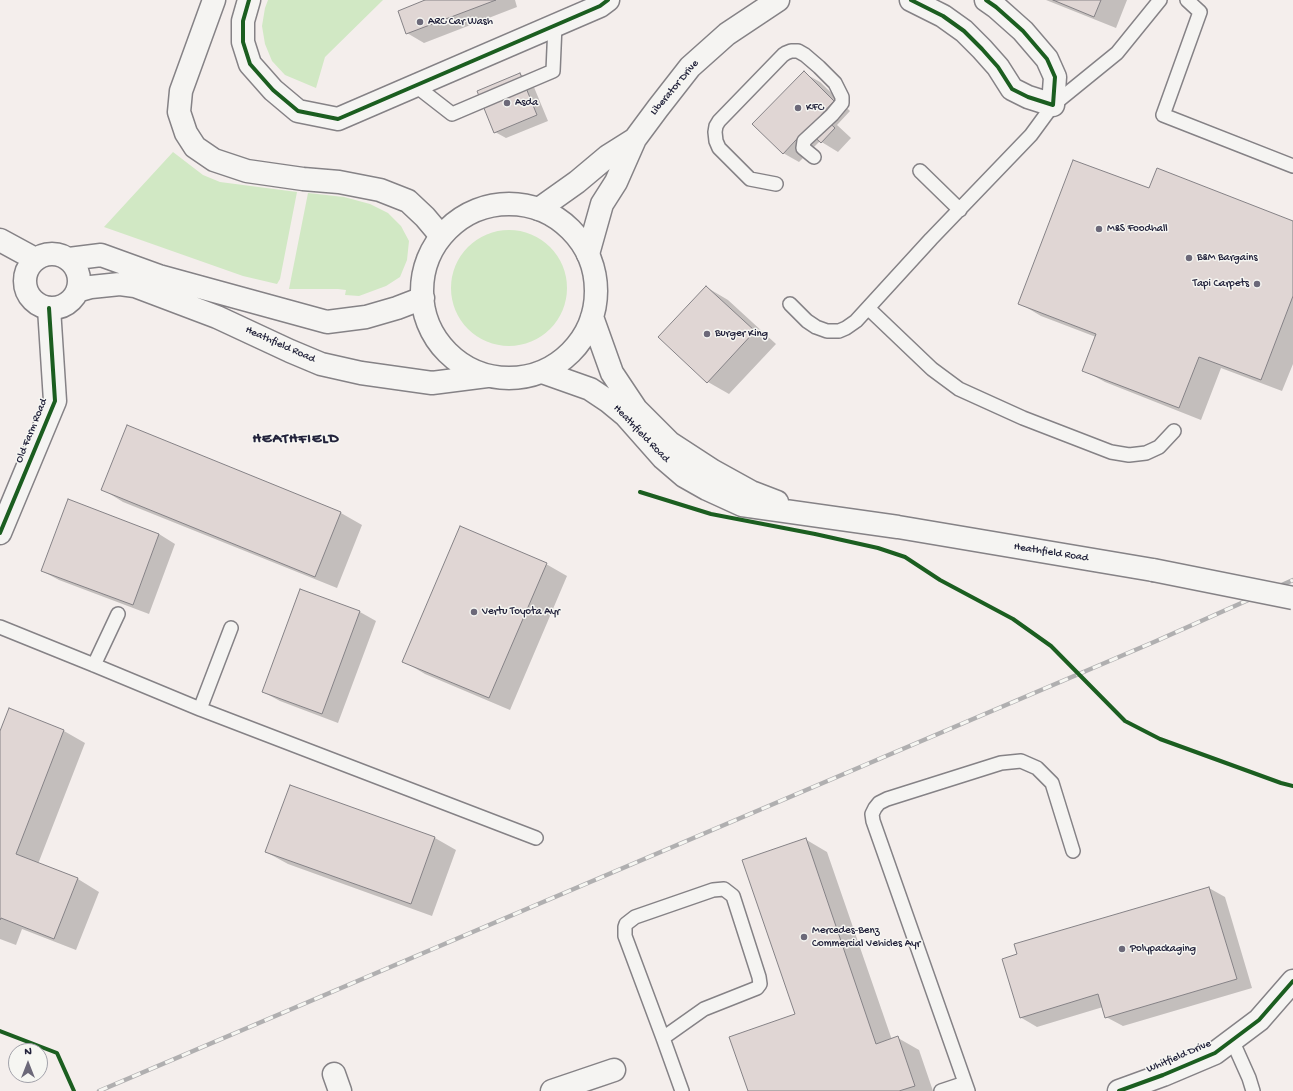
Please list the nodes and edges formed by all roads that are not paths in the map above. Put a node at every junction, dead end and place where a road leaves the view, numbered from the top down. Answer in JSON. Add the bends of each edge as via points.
{"nodes":[{"id":1,"x":214,"y":0,"type":"edge"},
{"id":2,"x":249,"y":0,"type":"edge"},
{"id":3,"x":608,"y":0,"type":"edge"},
{"id":4,"x":778,"y":0,"type":"edge"},
{"id":5,"x":911,"y":0,"type":"edge"},
{"id":6,"x":986,"y":0,"type":"edge"},
{"id":7,"x":1160,"y":0,"type":"edge"},
{"id":8,"x":1187,"y":0,"type":"edge"},
{"id":9,"x":554,"y":25,"type":"junction"},
{"id":10,"x":416,"y":86,"type":"junction"},
{"id":11,"x":1053,"y":105,"type":"junction"},
{"id":12,"x":635,"y":140,"type":"junction"},
{"id":13,"x":814,"y":157,"type":"dead end"},
{"id":14,"x":1293,"y":166,"type":"edge"},
{"id":15,"x":920,"y":171,"type":"dead end"},
{"id":16,"x":776,"y":184,"type":"dead end"},
{"id":17,"x":539,"y":209,"type":"junction"},
{"id":18,"x":960,"y":210,"type":"junction"},
{"id":19,"x":441,"y":236,"type":"junction"},
{"id":20,"x":0,"y":240,"type":"edge"},
{"id":21,"x":588,"y":254,"type":"junction"},
{"id":22,"x":35,"y":259,"type":"junction"},
{"id":23,"x":68,"y":259,"type":"junction"},
{"id":24,"x":77,"y":291,"type":"junction"},
{"id":25,"x":423,"y":298,"type":"junction"},
{"id":26,"x":790,"y":304,"type":"dead end"},
{"id":27,"x":49,"y":308,"type":"junction"},
{"id":28,"x":868,"y":308,"type":"junction"},
{"id":29,"x":592,"y":317,"type":"junction"},
{"id":30,"x":542,"y":372,"type":"junction"},
{"id":31,"x":489,"y":376,"type":"junction"},
{"id":32,"x":1174,"y":431,"type":"dead end"},
{"id":33,"x":808,"y":515,"type":"junction"},
{"id":34,"x":0,"y":533,"type":"edge"},
{"id":35,"x":1293,"y":598,"type":"edge"},
{"id":36,"x":118,"y":614,"type":"dead end"},
{"id":37,"x":0,"y":627,"type":"edge"},
{"id":38,"x":231,"y":628,"type":"dead end"},
{"id":39,"x":94,"y":665,"type":"junction"},
{"id":40,"x":200,"y":709,"type":"junction"},
{"id":41,"x":536,"y":838,"type":"dead end"},
{"id":42,"x":1073,"y":851,"type":"dead end"},
{"id":43,"x":1293,"y":981,"type":"edge"},
{"id":44,"x":663,"y":1038,"type":"junction"},
{"id":45,"x":1232,"y":1040,"type":"junction"},
{"id":46,"x":614,"y":1070,"type":"dead end"},
{"id":47,"x":966,"y":1087,"type":"edge"},
{"id":48,"x":1127,"y":1090,"type":"edge"},
{"id":49,"x":552,"y":1091,"type":"edge"},
{"id":50,"x":682,"y":1091,"type":"edge"},
{"id":51,"x":941,"y":1091,"type":"edge"},
{"id":52,"x":1253,"y":1091,"type":"edge"}],
"edges":[{"from":1,"to":19,"type":"main road","via":[[181,91],[179,112],[186,134],[195,147],[214,160],[247,171],[339,182],[380,190],[408,201]]},
{"from":2,"to":10,"type":"main road","via":[[243,21],[243,42],[250,64],[273,90],[298,111],[338,119]]},
{"from":3,"to":9,"type":"main road","via":[[600,6]]},
{"from":4,"to":12,"type":"main road","name":"Liberator Drive","via":[[727,34],[690,67]]},
{"from":5,"to":11,"type":"main road","via":[[943,16],[964,31],[998,67],[1012,89],[1028,98]]},
{"from":6,"to":11,"type":"main road","via":[[1024,31],[1047,59],[1055,77]]},
{"from":7,"to":11,"type":"lane","via":[[1117,53]]},
{"from":8,"to":14,"type":"lane","via":[[1200,12],[1163,116]]},
{"from":9,"to":10,"type":"main road"},
{"from":9,"to":10,"type":"lane","via":[[553,71],[452,114]]},
{"from":11,"to":18,"type":"lane","via":[[1031,135]]},
{"from":12,"to":17,"type":"main road","name":"Liberator Drive","via":[[608,156]]},
{"from":12,"to":21,"type":"main road","name":"Liberator Drive","via":[[616,182],[602,204]]},
{"from":13,"to":16,"type":"lane","via":[[803,148],[804,141],[832,115],[842,103],[842,97],[835,83],[819,67],[805,55],[792,51],[786,53],[719,121],[715,132],[719,148],[750,179]]},
{"from":15,"to":18,"type":"lane"},
{"from":17,"to":19,"type":"main road","via":[[518,204],[490,205],[457,220]]},
{"from":17,"to":21,"type":"main road","via":[[560,220],[577,236]]},
{"from":18,"to":28,"type":"lane"},
{"from":19,"to":25,"type":"main road","via":[[428,256],[422,283]]},
{"from":20,"to":22,"type":"main road"},
{"from":21,"to":29,"type":"main road","via":[[595,274],[596,297]]},
{"from":22,"to":23,"type":"main road","via":[[52,253]]},
{"from":22,"to":27,"type":"main road","via":[[28,266],[25,275],[27,293],[33,300]]},
{"from":23,"to":24,"type":"main road","via":[[78,274]]},
{"from":23,"to":25,"type":"main road","via":[[101,255],[159,276],[327,322],[366,317]]},
{"from":24,"to":27,"type":"main road","via":[[66,304]]},
{"from":24,"to":31,"type":"main road","name":"Heathfield Road","via":[[120,284],[135,286],[217,317],[321,364],[432,383]]},
{"from":25,"to":31,"type":"main road","via":[[424,312],[434,337],[449,355],[466,367]]},
{"from":26,"to":28,"type":"lane","via":[[807,321],[827,331],[846,328]]},
{"from":27,"to":34,"type":"main road","name":"Old Farm Road","via":[[55,401]]},
{"from":28,"to":32,"type":"lane","via":[[932,368],[959,389],[1023,418],[1111,452],[1129,455],[1146,453],[1159,447]]},
{"from":29,"to":30,"type":"main road","via":[[582,338],[564,358]]},
{"from":29,"to":33,"type":"main road","name":"Heathfield Road","via":[[612,372],[636,409],[670,443],[752,492]]},
{"from":30,"to":31,"type":"main road","via":[[510,378]]},
{"from":30,"to":33,"type":"main road","name":"Heathfield Road","via":[[590,389],[608,401],[625,415],[662,458],[684,476],[707,489],[742,506]]},
{"from":33,"to":35,"type":"main road","name":"Heathfield Road","bridge":true,"via":[[1153,570]]},
{"from":36,"to":39,"type":"lane"},
{"from":37,"to":39,"type":"lane"},
{"from":38,"to":40,"type":"lane"},
{"from":39,"to":40,"type":"lane"},
{"from":40,"to":41,"type":"lane"},
{"from":42,"to":47,"type":"lane","via":[[1052,783],[1037,768],[1021,761],[1001,763],[887,799],[874,808],[873,821]]},
{"from":43,"to":45,"type":"main road","name":"Whitfield Drive","via":[[1259,1020]]},
{"from":44,"to":44,"type":"lane","via":[[625,936],[626,924],[635,917],[713,890],[724,890],[733,896],[760,984],[757,988],[704,1009]]},
{"from":44,"to":50,"type":"lane"},
{"from":45,"to":48,"type":"main road","name":"Whitfield Drive","via":[[1215,1053]]},
{"from":45,"to":52,"type":"lane"},
{"from":46,"to":49,"type":"main road"},
{"from":47,"to":51,"type":"lane"}]}
